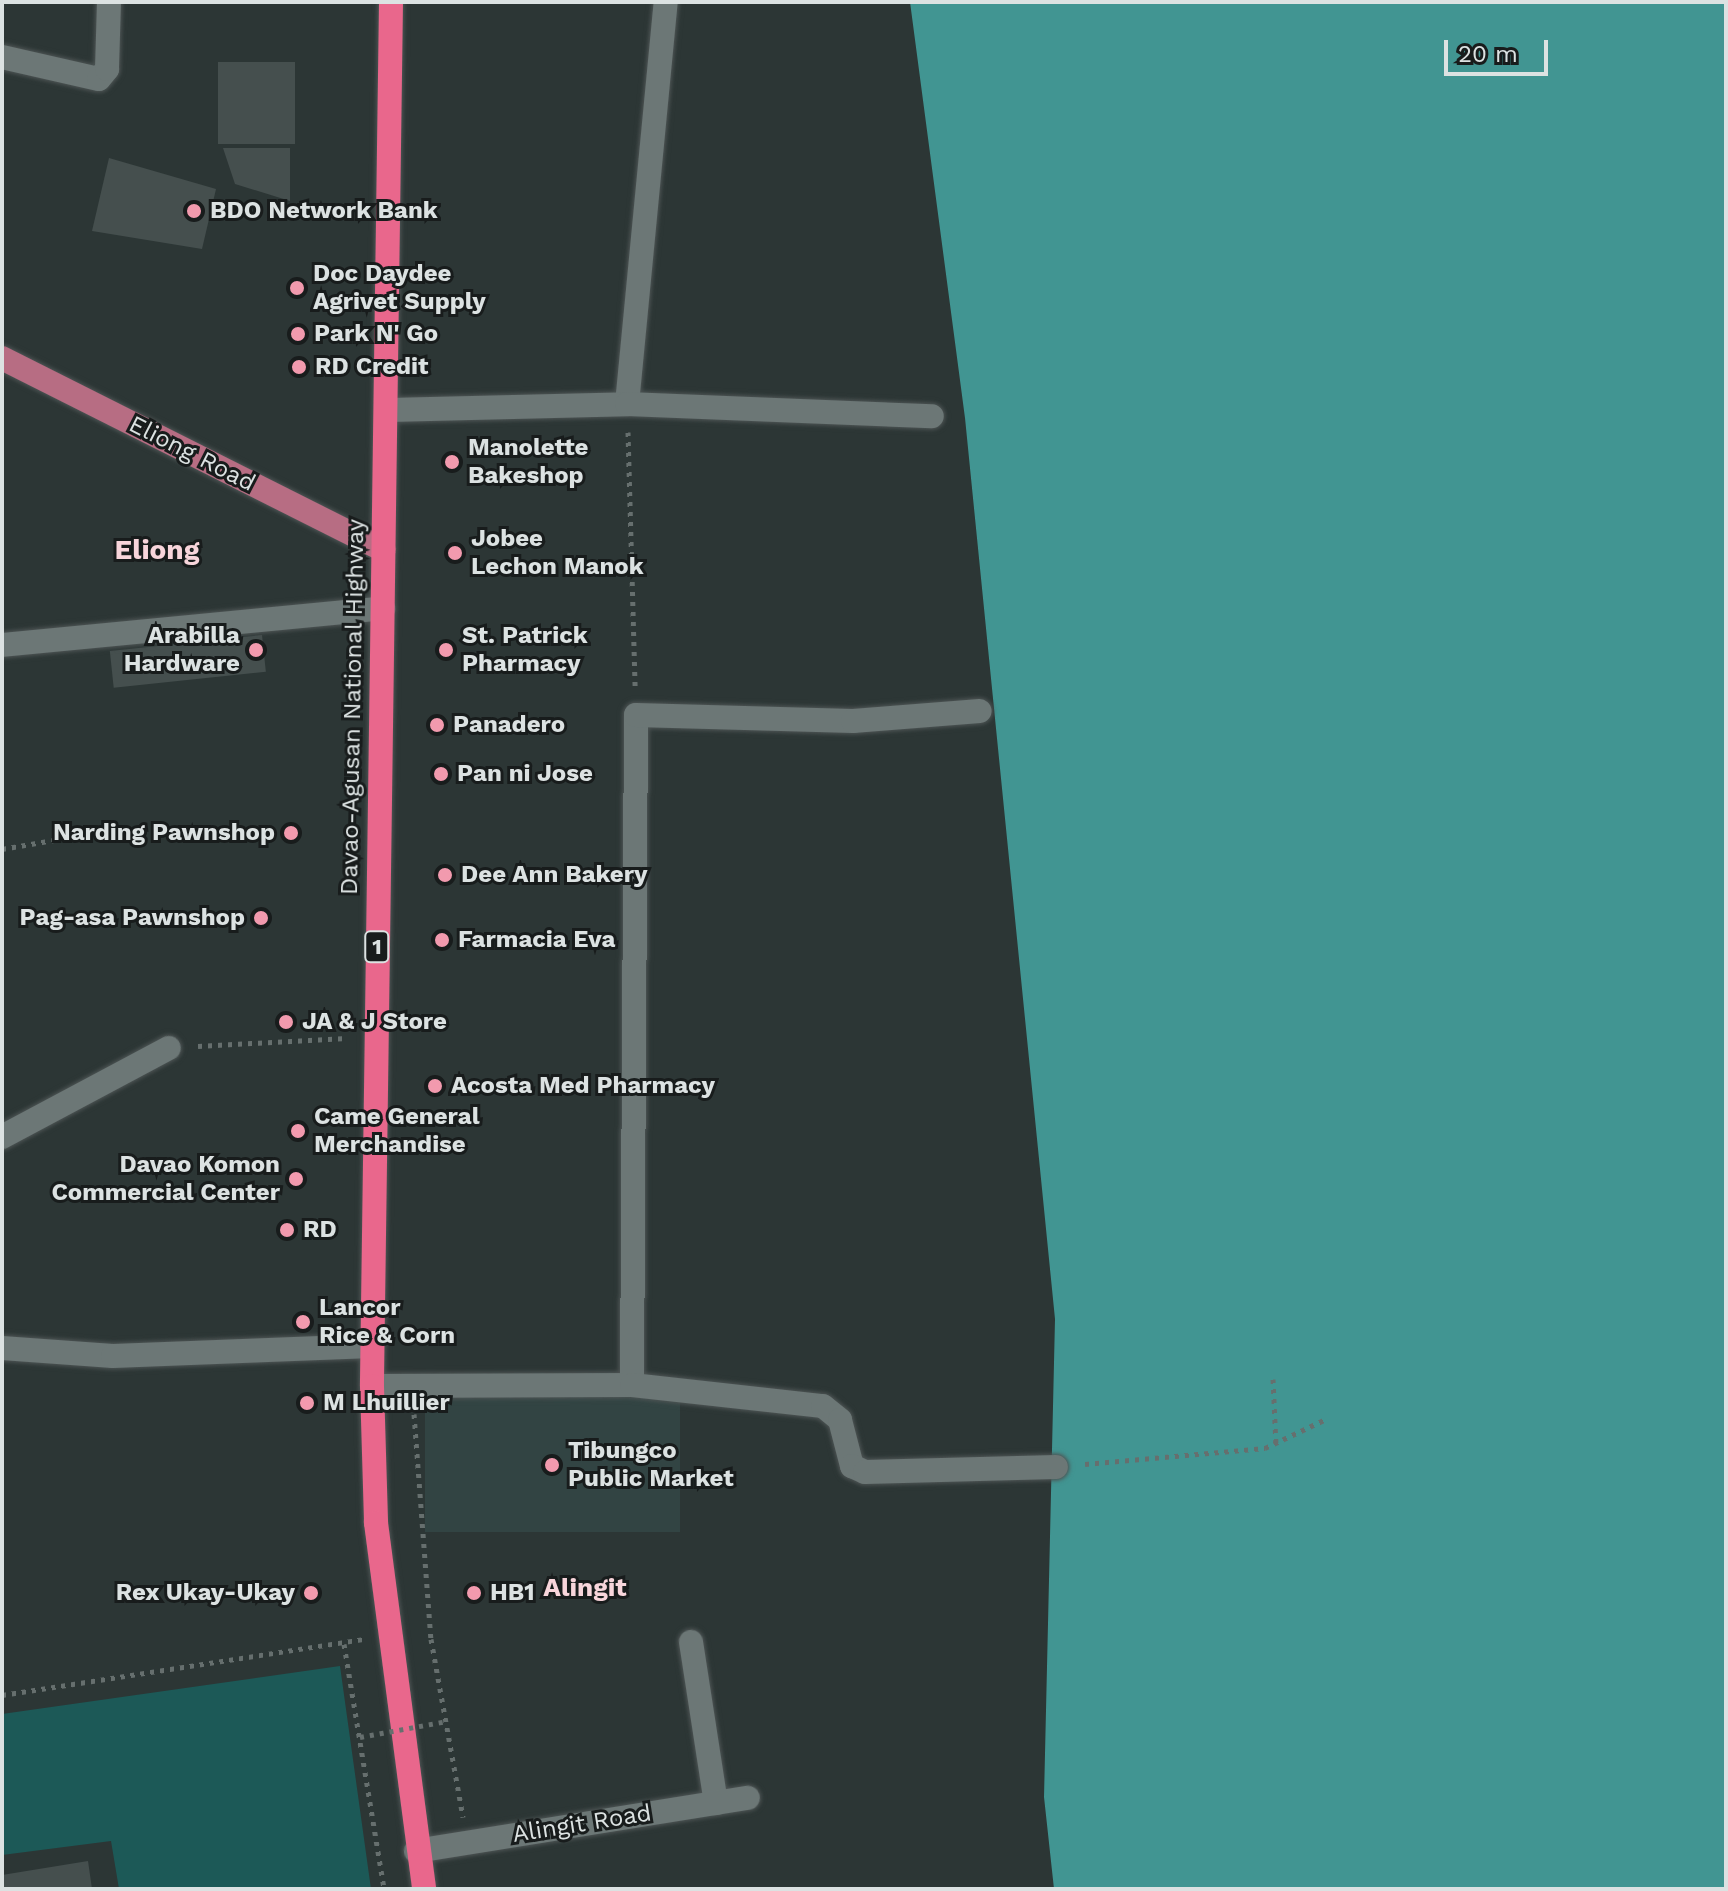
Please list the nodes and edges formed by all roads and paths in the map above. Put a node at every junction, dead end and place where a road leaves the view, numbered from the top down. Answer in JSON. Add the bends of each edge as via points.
{"nodes":[{"id":1,"x":109,"y":2,"type":"edge"},
{"id":2,"x":391,"y":2,"type":"edge"},
{"id":3,"x":666,"y":2,"type":"edge"},
{"id":4,"x":2,"y":57,"type":"edge"},
{"id":5,"x":2,"y":358,"type":"edge"},
{"id":6,"x":627,"y":404,"type":"junction"},
{"id":7,"x":389,"y":410,"type":"junction"},
{"id":8,"x":932,"y":416,"type":"dead end"},
{"id":9,"x":383,"y":550,"type":"junction"},
{"id":10,"x":383,"y":608,"type":"junction"},
{"id":11,"x":2,"y":645,"type":"edge"},
{"id":12,"x":980,"y":711,"type":"dead end"},
{"id":13,"x":636,"y":715,"type":"junction"},
{"id":14,"x":71,"y":837,"type":"dead end"},
{"id":15,"x":2,"y":849,"type":"edge"},
{"id":16,"x":376,"y":1036,"type":"junction"},
{"id":17,"x":169,"y":1048,"type":"joint"},
{"id":18,"x":2,"y":1137,"type":"edge"},
{"id":19,"x":372,"y":1346,"type":"junction"},
{"id":20,"x":2,"y":1348,"type":"edge"},
{"id":21,"x":1273,"y":1379,"type":"dead end"},
{"id":22,"x":632,"y":1385,"type":"junction"},
{"id":23,"x":372,"y":1386,"type":"junction"},
{"id":24,"x":411,"y":1386,"type":"junction"},
{"id":25,"x":1324,"y":1420,"type":"dead end"},
{"id":26,"x":1276,"y":1445,"type":"junction"},
{"id":27,"x":1056,"y":1467,"type":"joint"},
{"id":28,"x":387,"y":1635,"type":"junction"},
{"id":29,"x":691,"y":1642,"type":"dead end"},
{"id":30,"x":344,"y":1644,"type":"junction"},
{"id":31,"x":2,"y":1695,"type":"edge"},
{"id":32,"x":447,"y":1721,"type":"junction"},
{"id":33,"x":360,"y":1737,"type":"junction"},
{"id":34,"x":460,"y":1796,"type":"dead end"},
{"id":35,"x":748,"y":1798,"type":"dead end"},
{"id":36,"x":716,"y":1803,"type":"junction"},
{"id":37,"x":416,"y":1851,"type":"junction"},
{"id":38,"x":384,"y":1889,"type":"edge"},
{"id":39,"x":424,"y":1889,"type":"edge"}],
"edges":[{"from":1,"to":4,"type":"street","via":[[107,69],[99,79]]},
{"from":2,"to":7,"type":"highway","name":"Davao-Agusan National Highway","number":"1"},
{"from":3,"to":6,"type":"street"},
{"from":5,"to":9,"type":"main road","name":"Eliong Road"},
{"from":6,"to":7,"type":"street"},
{"from":6,"to":8,"type":"street"},
{"from":6,"to":13,"type":"path"},
{"from":7,"to":9,"type":"highway","name":"Davao-Agusan National Highway","number":"1"},
{"from":9,"to":10,"type":"highway","name":"Davao-Agusan National Highway","number":"1"},
{"from":10,"to":11,"type":"street"},
{"from":10,"to":16,"type":"highway","name":"Davao-Agusan National Highway","number":"1"},
{"from":12,"to":13,"type":"street","via":[[853,721]]},
{"from":13,"to":22,"type":"street"},
{"from":14,"to":15,"type":"path"},
{"from":16,"to":17,"type":"path"},
{"from":16,"to":19,"type":"highway","name":"Davao-Agusan National Highway","number":"1"},
{"from":17,"to":18,"type":"street"},
{"from":19,"to":20,"type":"street","via":[[113,1356]]},
{"from":19,"to":23,"type":"highway","name":"Davao-Agusan National Highway","number":"1"},
{"from":21,"to":26,"type":"path"},
{"from":22,"to":24,"type":"street"},
{"from":22,"to":27,"type":"street","via":[[833,1410],[852,1466],[865,1472]]},
{"from":23,"to":24,"type":"street"},
{"from":23,"to":28,"type":"highway","name":"Davao-Agusan National Highway","number":"1"},
{"from":24,"to":32,"type":"path","via":[[431,1639]]},
{"from":25,"to":26,"type":"path"},
{"from":26,"to":27,"type":"path"},
{"from":28,"to":30,"type":"path"},
{"from":28,"to":37,"type":"highway","name":"Davao-Agusan National Highway","number":"1"},
{"from":29,"to":36,"type":"street"},
{"from":30,"to":31,"type":"path"},
{"from":30,"to":33,"type":"path"},
{"from":32,"to":33,"type":"path","bridge":true},
{"from":32,"to":34,"type":"path"},
{"from":33,"to":38,"type":"path"},
{"from":35,"to":36,"type":"street","name":"Alingit Road"},
{"from":36,"to":37,"type":"street","name":"Alingit Road"},
{"from":37,"to":39,"type":"highway","name":"Davao-Agusan National Highway","number":"1"}]}
